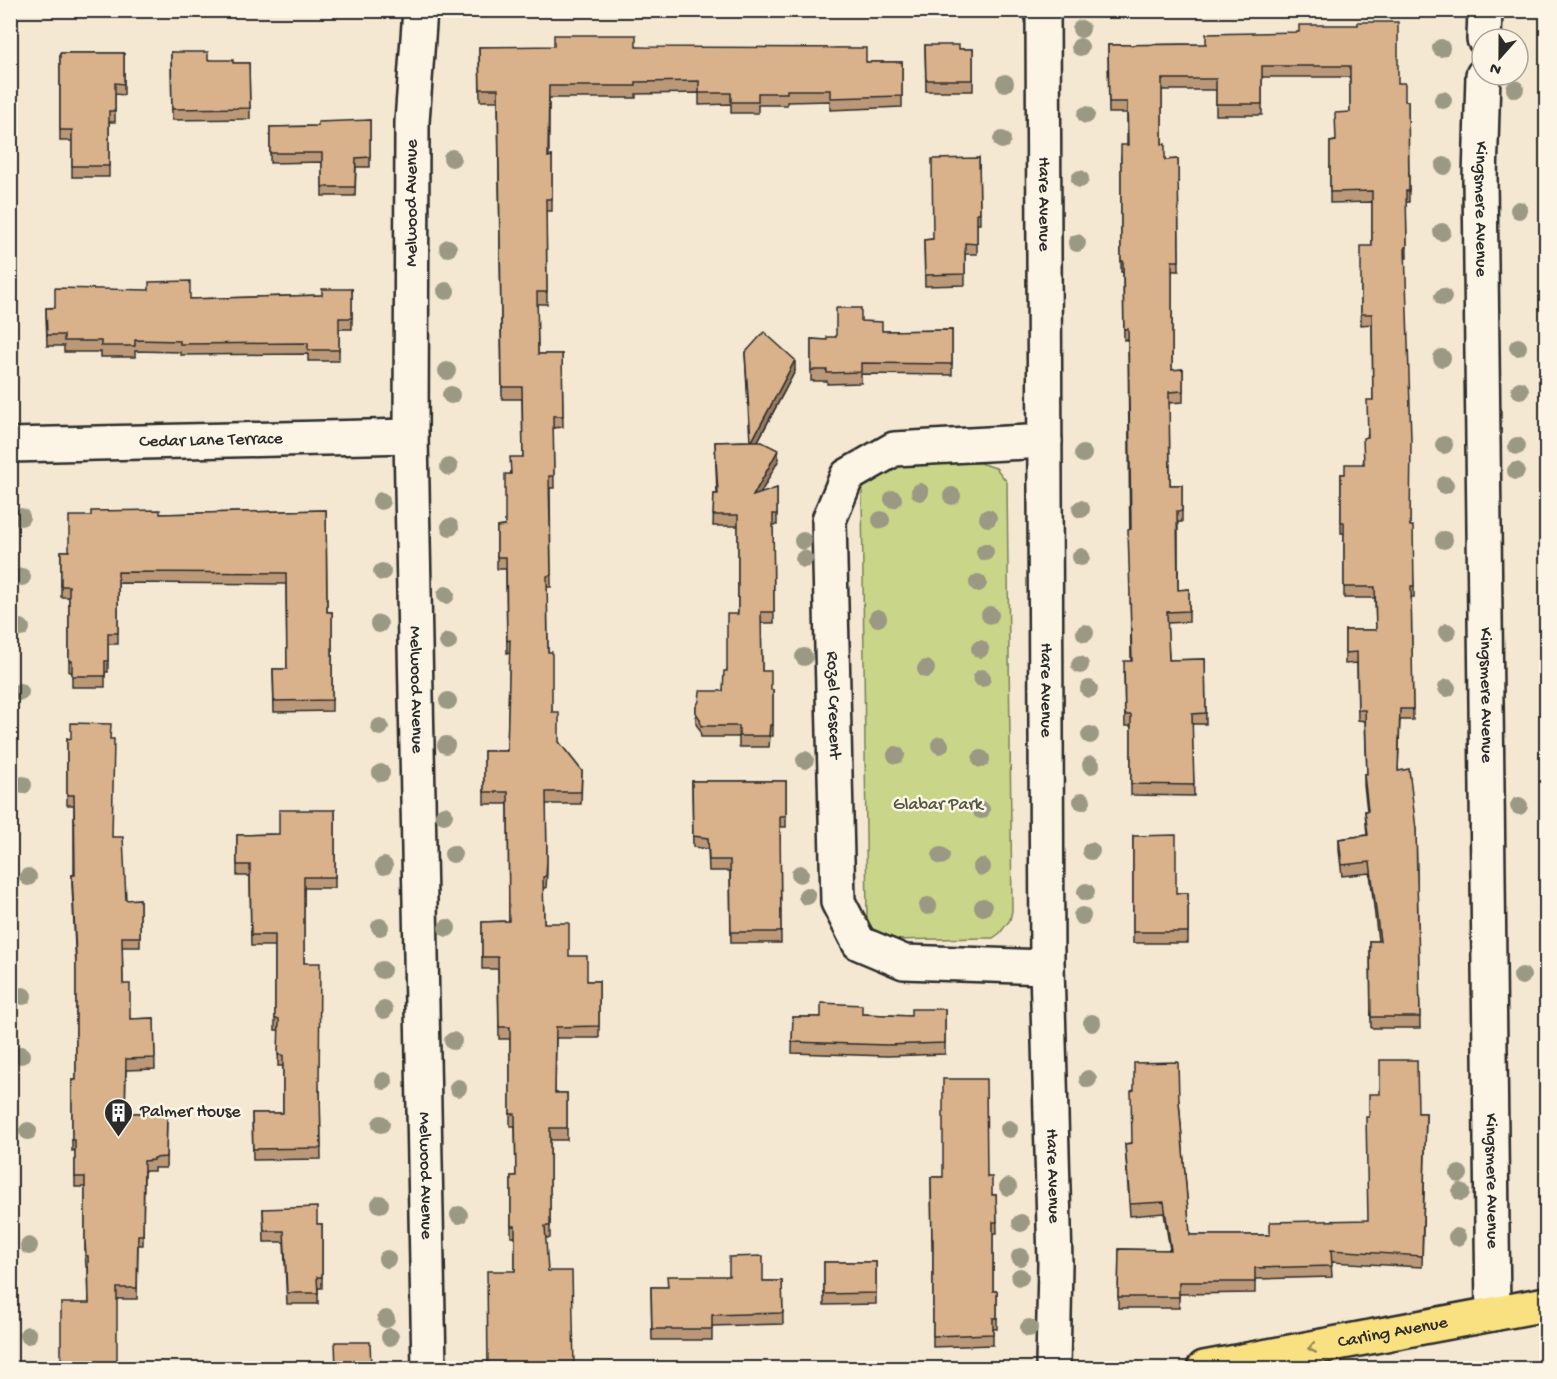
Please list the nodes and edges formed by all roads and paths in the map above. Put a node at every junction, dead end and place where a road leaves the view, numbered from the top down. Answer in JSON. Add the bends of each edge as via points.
{"nodes":[{"id":1,"x":420,"y":10,"type":"edge"},
{"id":2,"x":1043,"y":10,"type":"edge"},
{"id":3,"x":1485,"y":10,"type":"edge"},
{"id":4,"x":1484,"y":27,"type":"edge"},
{"id":5,"x":1483,"y":87,"type":"edge"},
{"id":6,"x":411,"y":436,"type":"junction"},
{"id":7,"x":1045,"y":441,"type":"junction"},
{"id":8,"x":10,"y":445,"type":"edge"},
{"id":9,"x":1047,"y":967,"type":"junction"},
{"id":10,"x":1546,"y":1304,"type":"edge"},
{"id":11,"x":1493,"y":1314,"type":"junction"},
{"id":12,"x":429,"y":1368,"type":"edge"},
{"id":13,"x":1053,"y":1368,"type":"edge"},
{"id":14,"x":1204,"y":1368,"type":"edge"}],
"edges":[{"from":1,"to":6,"type":"street","name":"Melwood Avenue","via":[[412,122]]},
{"from":2,"to":7,"type":"street","name":"Hare Avenue"},
{"from":3,"to":4,"type":"street"},
{"from":5,"to":11,"type":"street","name":"Kingsmere Avenue","via":[[1480,190]]},
{"from":6,"to":8,"type":"street","name":"Cedar Lane Terrace"},
{"from":6,"to":12,"type":"street","name":"Melwood Avenue"},
{"from":7,"to":9,"type":"street","name":"Hare Avenue"},
{"from":7,"to":9,"type":"street","name":"Rozel Crescent","via":[[894,449],[847,476],[829,520],[838,903],[859,943],[904,962]]},
{"from":9,"to":13,"type":"street","name":"Hare Avenue","via":[[1055,1263]]},
{"from":10,"to":11,"type":"main road","name":"Carling Avenue"},
{"from":11,"to":14,"type":"main road","name":"Carling Avenue","one_way":true}]}
